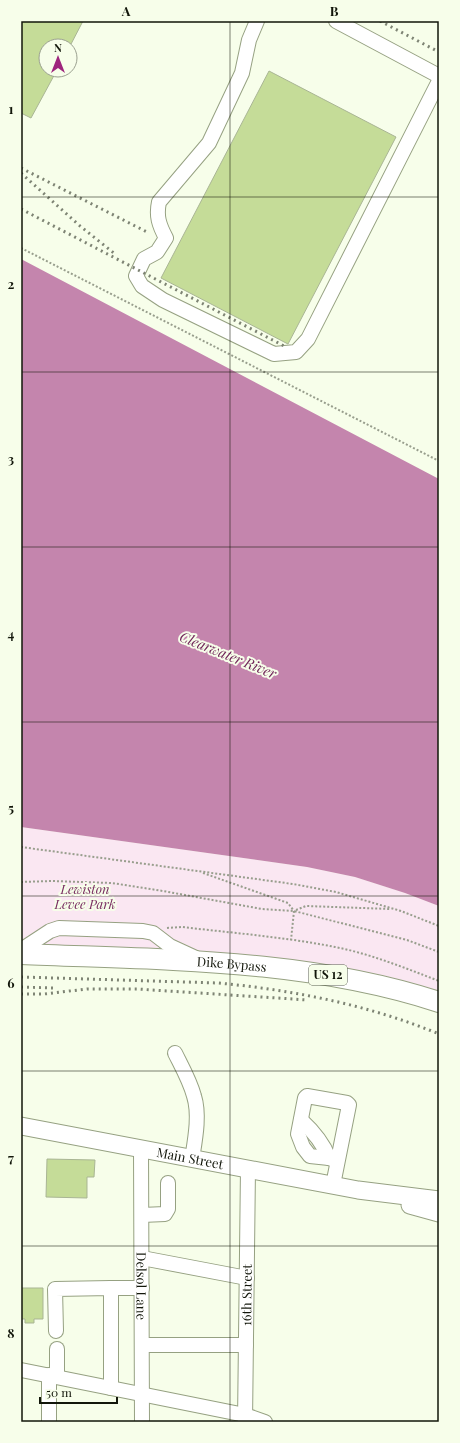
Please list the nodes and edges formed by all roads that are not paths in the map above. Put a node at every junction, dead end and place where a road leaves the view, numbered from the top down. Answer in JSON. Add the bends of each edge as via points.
{"nodes":[{"id":1,"x":258,"y":21,"type":"edge"},
{"id":2,"x":336,"y":21,"type":"edge"},
{"id":3,"x":439,"y":76,"type":"edge"},
{"id":4,"x":439,"y":81,"type":"edge"},
{"id":5,"x":21,"y":950,"type":"edge"},
{"id":6,"x":21,"y":954,"type":"edge"},
{"id":7,"x":214,"y":963,"type":"junction"},
{"id":8,"x":439,"y":1002,"type":"edge"},
{"id":9,"x":175,"y":1053,"type":"dead end"},
{"id":10,"x":21,"y":1126,"type":"edge"},
{"id":11,"x":141,"y":1149,"type":"junction"},
{"id":12,"x":192,"y":1158,"type":"junction"},
{"id":13,"x":333,"y":1159,"type":"junction"},
{"id":14,"x":248,"y":1168,"type":"junction"},
{"id":15,"x":168,"y":1183,"type":"dead end"},
{"id":16,"x":333,"y":1185,"type":"junction"},
{"id":17,"x":358,"y":1190,"type":"junction"},
{"id":18,"x":439,"y":1200,"type":"edge"},
{"id":19,"x":439,"y":1212,"type":"edge"},
{"id":20,"x":142,"y":1215,"type":"junction"},
{"id":21,"x":142,"y":1258,"type":"junction"},
{"id":22,"x":247,"y":1278,"type":"junction"},
{"id":23,"x":111,"y":1288,"type":"junction"},
{"id":24,"x":142,"y":1288,"type":"junction"},
{"id":25,"x":56,"y":1331,"type":"dead end"},
{"id":26,"x":142,"y":1345,"type":"junction"},
{"id":27,"x":246,"y":1345,"type":"junction"},
{"id":28,"x":57,"y":1349,"type":"dead end"},
{"id":29,"x":21,"y":1370,"type":"edge"},
{"id":30,"x":53,"y":1376,"type":"junction"},
{"id":31,"x":111,"y":1388,"type":"junction"},
{"id":32,"x":142,"y":1394,"type":"junction"},
{"id":33,"x":245,"y":1419,"type":"edge"},
{"id":34,"x":49,"y":1422,"type":"edge"},
{"id":35,"x":142,"y":1422,"type":"edge"},
{"id":36,"x":265,"y":1422,"type":"edge"}],
"edges":[{"from":1,"to":4,"type":"street","via":[[249,40],[242,74],[210,143],[159,202],[157,213],[166,238],[157,252],[144,258],[136,276],[142,286],[164,300],[274,354],[296,352],[308,339]]},
{"from":2,"to":3,"type":"street"},
{"from":5,"to":7,"type":"street","via":[[59,928],[143,931],[153,933],[170,946],[198,959]]},
{"from":6,"to":7,"type":"highway","name":"Dike Bypass","number":"US 12"},
{"from":7,"to":8,"type":"highway","name":"Dike Bypass","number":"US 12","via":[[307,972],[397,990]]},
{"from":9,"to":12,"type":"street","via":[[195,1097],[196,1129]]},
{"from":10,"to":11,"type":"main road","name":"Main Street"},
{"from":11,"to":12,"type":"main road","name":"Main Street"},
{"from":11,"to":20,"type":"street","name":"Delsol Lane"},
{"from":12,"to":14,"type":"main road","name":"Main Street"},
{"from":13,"to":13,"type":"street","via":[[349,1105],[308,1096],[301,1111],[298,1134],[310,1156]]},
{"from":13,"to":16,"type":"street"},
{"from":14,"to":16,"type":"main road","name":"Main Street"},
{"from":14,"to":22,"type":"street","name":"16th Street"},
{"from":15,"to":20,"type":"street","via":[[168,1209],[165,1214]]},
{"from":16,"to":17,"type":"main road","name":"Main Street"},
{"from":17,"to":18,"type":"main road","name":"Main Street"},
{"from":17,"to":19,"type":"main road","name":"Main Street"},
{"from":20,"to":21,"type":"street","name":"Delsol Lane"},
{"from":21,"to":22,"type":"street"},
{"from":21,"to":24,"type":"street","name":"Delsol Lane"},
{"from":22,"to":27,"type":"street","name":"16th Street"},
{"from":23,"to":24,"type":"street"},
{"from":23,"to":25,"type":"street","via":[[55,1289]]},
{"from":23,"to":31,"type":"street"},
{"from":24,"to":26,"type":"street","name":"Delsol Lane"},
{"from":26,"to":27,"type":"street"},
{"from":26,"to":32,"type":"street","name":"Delsol Lane"},
{"from":27,"to":33,"type":"street","name":"16th Street"},
{"from":28,"to":30,"type":"street"},
{"from":29,"to":30,"type":"street"},
{"from":30,"to":31,"type":"street"},
{"from":30,"to":34,"type":"street"},
{"from":31,"to":32,"type":"street"},
{"from":32,"to":33,"type":"street"},
{"from":32,"to":35,"type":"street","name":"Delsol Lane"},
{"from":33,"to":36,"type":"street"}]}
